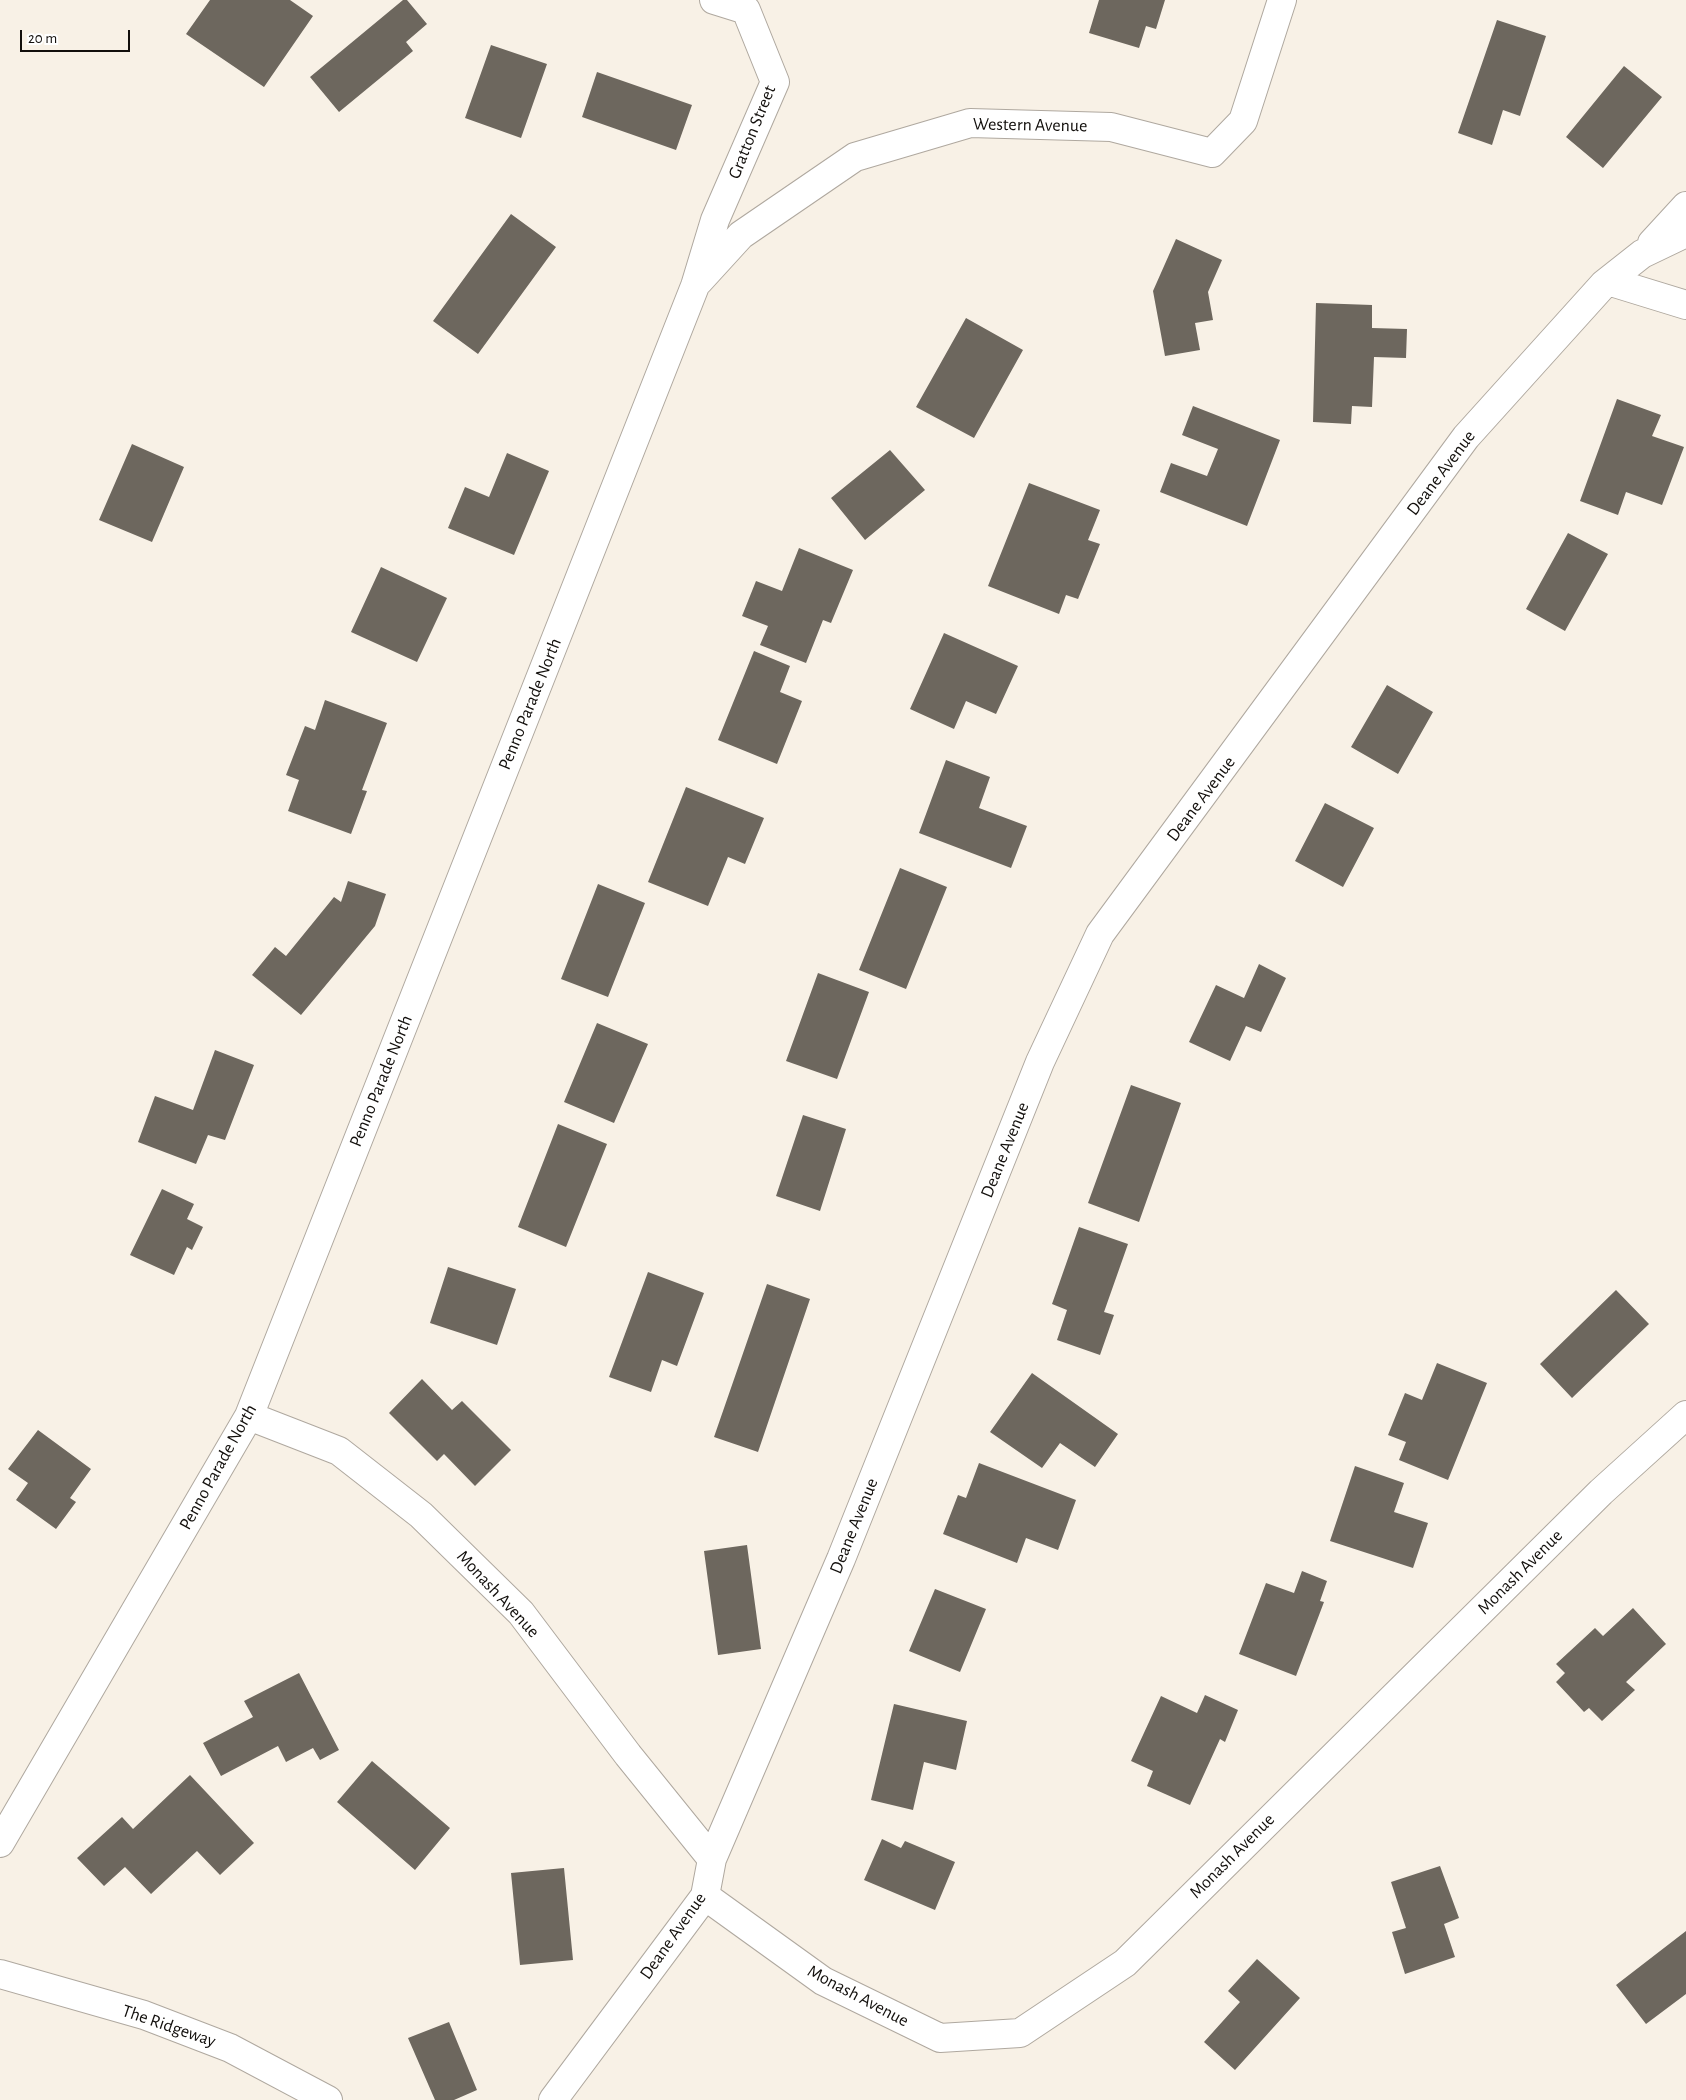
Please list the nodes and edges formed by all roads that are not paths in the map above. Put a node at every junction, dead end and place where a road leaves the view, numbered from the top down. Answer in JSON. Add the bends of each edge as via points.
{"nodes":[{"id":1,"x":714,"y":0,"type":"edge"},
{"id":2,"x":1282,"y":0,"type":"edge"},
{"id":3,"x":1686,"y":206,"type":"edge"},
{"id":4,"x":1686,"y":233,"type":"edge"},
{"id":5,"x":1642,"y":254,"type":"junction"},
{"id":6,"x":1606,"y":283,"type":"junction"},
{"id":7,"x":695,"y":286,"type":"junction"},
{"id":8,"x":1686,"y":305,"type":"edge"},
{"id":9,"x":1686,"y":1415,"type":"edge"},
{"id":10,"x":249,"y":1416,"type":"junction"},
{"id":11,"x":0,"y":1844,"type":"edge"},
{"id":12,"x":712,"y":1858,"type":"junction"},
{"id":13,"x":705,"y":1896,"type":"junction"},
{"id":14,"x":0,"y":1974,"type":"edge"},
{"id":15,"x":328,"y":2100,"type":"edge"},
{"id":16,"x":553,"y":2100,"type":"edge"}],
"edges":[{"from":1,"to":7,"type":"street","name":"Gratton Street","via":[[746,10],[775,82],[715,220]]},
{"from":2,"to":7,"type":"street","name":"Western Avenue","via":[[1243,121],[1212,152],[1111,126],[970,123],[854,157],[741,235]]},
{"from":3,"to":5,"type":"street"},
{"from":4,"to":5,"type":"street"},
{"from":5,"to":6,"type":"street","name":"Deane Avenue"},
{"from":6,"to":8,"type":"street"},
{"from":6,"to":12,"type":"street","name":"Deane Avenue","via":[[1466,438],[1100,934],[1040,1062],[842,1559]]},
{"from":7,"to":10,"type":"street","name":"Penno Parade North"},
{"from":9,"to":13,"type":"street","name":"Monash Avenue","via":[[1601,1492],[1125,1963],[1020,2033],[940,2038],[823,1981]]},
{"from":10,"to":11,"type":"street","name":"Penno Parade North"},
{"from":10,"to":12,"type":"street","name":"Monash Avenue","via":[[339,1451],[421,1515],[521,1613],[628,1755]]},
{"from":12,"to":13,"type":"street","name":"Deane Avenue"},
{"from":13,"to":16,"type":"street","name":"Deane Avenue"},
{"from":14,"to":15,"type":"street","name":"The Ridgeway","via":[[144,2015],[230,2048]]}]}
